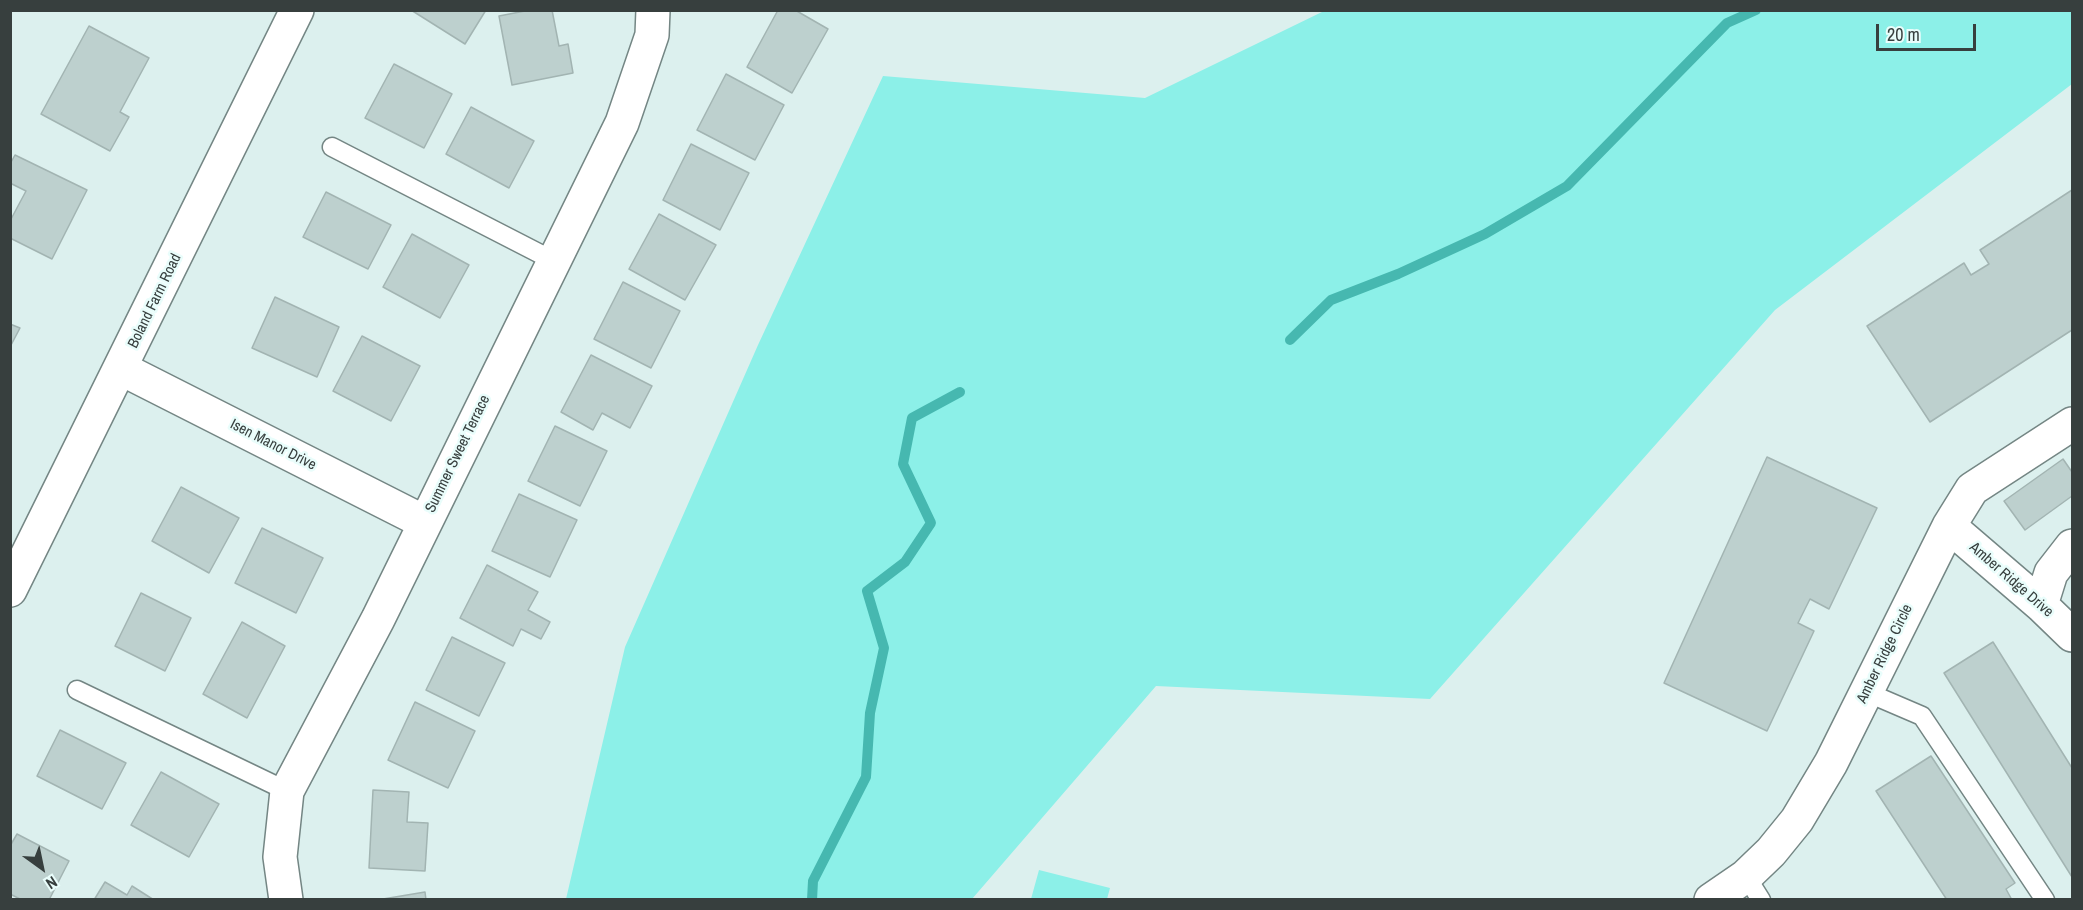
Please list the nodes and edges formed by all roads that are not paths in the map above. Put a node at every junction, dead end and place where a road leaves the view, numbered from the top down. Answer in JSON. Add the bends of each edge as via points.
{"nodes":[{"id":1,"x":297,"y":10,"type":"edge"},
{"id":2,"x":652,"y":10,"type":"edge"},
{"id":3,"x":332,"y":147,"type":"dead end"},
{"id":4,"x":554,"y":261,"type":"junction"},
{"id":5,"x":122,"y":369,"type":"junction"},
{"id":6,"x":2073,"y":424,"type":"edge"},
{"id":7,"x":424,"y":522,"type":"junction"},
{"id":8,"x":1949,"y":526,"type":"junction"},
{"id":9,"x":2073,"y":546,"type":"edge"},
{"id":10,"x":10,"y":590,"type":"edge"},
{"id":11,"x":2041,"y":605,"type":"junction"},
{"id":12,"x":2073,"y":636,"type":"edge"},
{"id":13,"x":77,"y":690,"type":"dead end"},
{"id":14,"x":1866,"y":692,"type":"junction"},
{"id":15,"x":287,"y":791,"type":"junction"},
{"id":16,"x":1754,"y":888,"type":"edge"},
{"id":17,"x":286,"y":900,"type":"edge"},
{"id":18,"x":1711,"y":900,"type":"edge"},
{"id":19,"x":2046,"y":900,"type":"edge"}],
"edges":[{"from":1,"to":5,"type":"street","name":"Boland Farm Road"},
{"from":2,"to":4,"type":"street","name":"Summer Sweet Terrace","via":[[652,35],[622,123]]},
{"from":3,"to":4,"type":"lane"},
{"from":4,"to":7,"type":"street","name":"Summer Sweet Terrace"},
{"from":5,"to":7,"type":"street","name":"Isen Manor Drive"},
{"from":5,"to":10,"type":"street","name":"Boland Farm Road"},
{"from":6,"to":8,"type":"street","name":"Amber Ridge Circle","via":[[1972,489]]},
{"from":7,"to":15,"type":"street","name":"Summer Sweet Terrace","via":[[378,619]]},
{"from":8,"to":11,"type":"street","name":"Amber Ridge Drive"},
{"from":8,"to":14,"type":"street","name":"Amber Ridge Circle"},
{"from":9,"to":11,"type":"street","via":[[2051,573]]},
{"from":11,"to":12,"type":"street","name":"Amber Ridge Drive"},
{"from":13,"to":15,"type":"lane"},
{"from":14,"to":16,"type":"street","name":"Amber Ridge Circle","via":[[1831,763],[1797,820],[1772,852]]},
{"from":14,"to":19,"type":"lane","via":[[1922,716]]},
{"from":15,"to":17,"type":"street","name":"Summer Sweet Terrace","via":[[280,857]]},
{"from":16,"to":18,"type":"street","name":"Amber Ridge Circle"}]}
